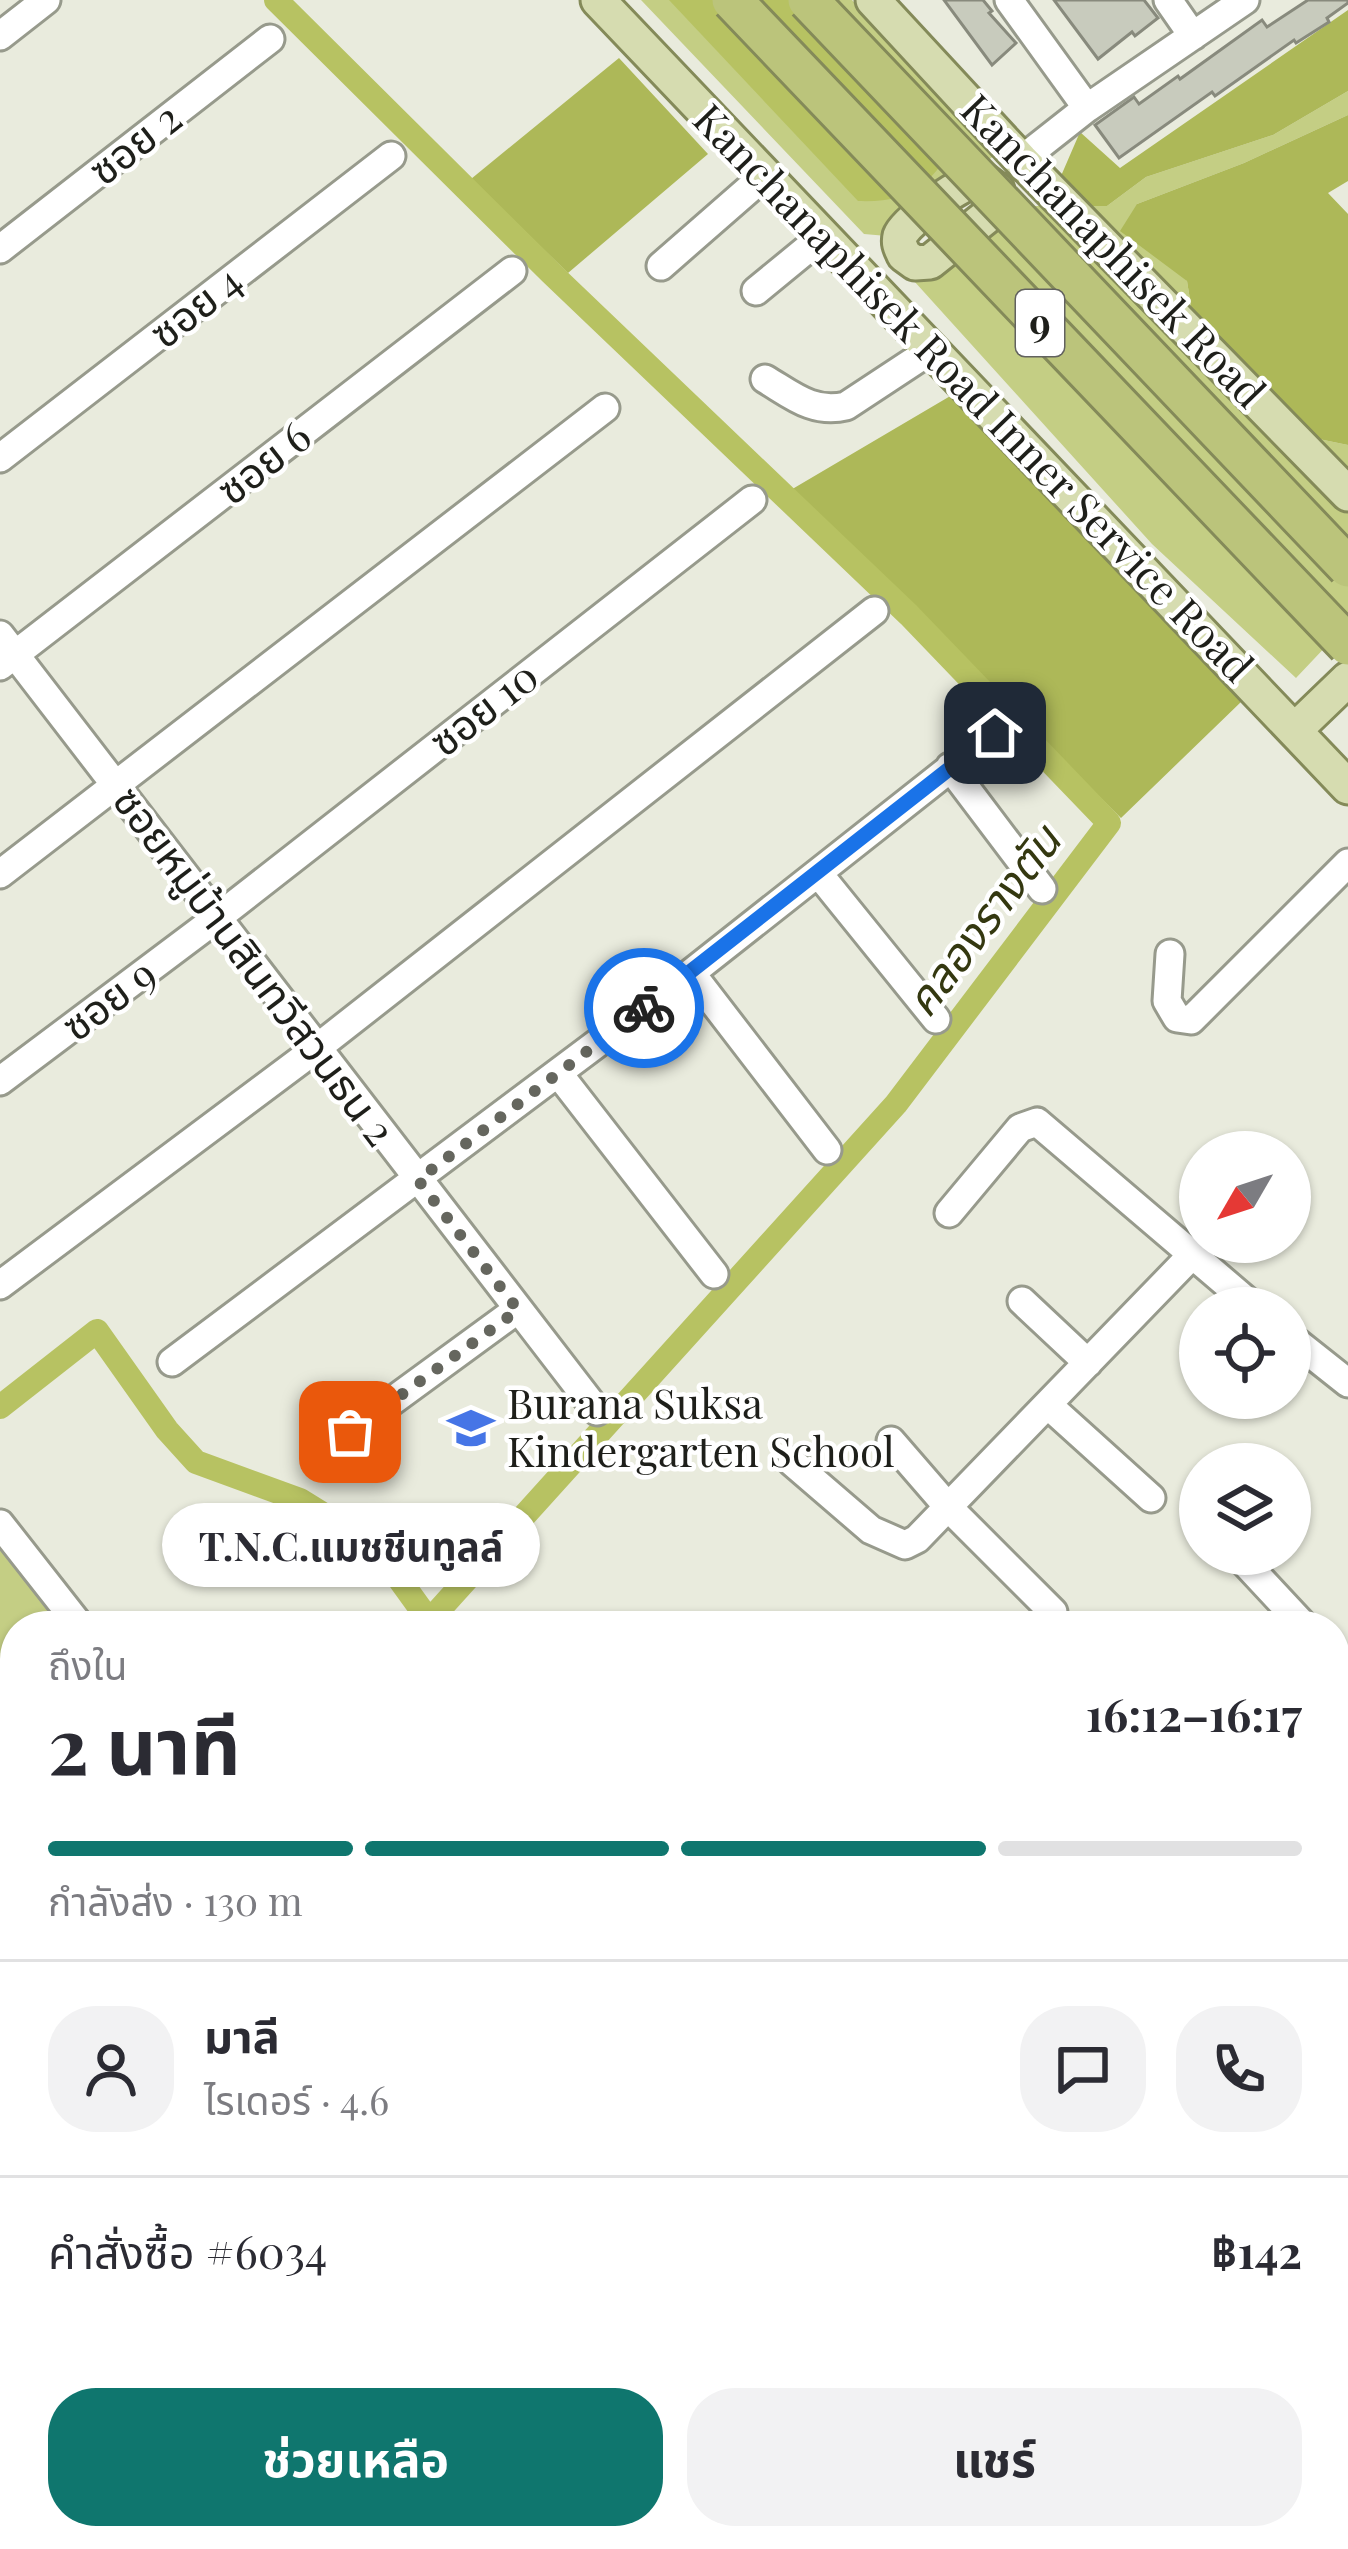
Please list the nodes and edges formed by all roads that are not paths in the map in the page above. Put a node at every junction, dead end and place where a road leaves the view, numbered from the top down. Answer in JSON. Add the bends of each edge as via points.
{"nodes":[{"id":1,"x":46,"y":0,"type":"edge"},
{"id":2,"x":598,"y":0,"type":"edge"},
{"id":3,"x":732,"y":0,"type":"edge"},
{"id":4,"x":808,"y":0,"type":"edge"},
{"id":5,"x":873,"y":0,"type":"edge"},
{"id":6,"x":1009,"y":0,"type":"edge"},
{"id":7,"x":1168,"y":0,"type":"edge"},
{"id":8,"x":1245,"y":0,"type":"edge"},
{"id":9,"x":0,"y":36,"type":"edge"},
{"id":10,"x":1193,"y":36,"type":"junction"},
{"id":11,"x":270,"y":39,"type":"dead end"},
{"id":12,"x":1087,"y":108,"type":"junction"},
{"id":13,"x":391,"y":156,"type":"dead end"},
{"id":14,"x":1021,"y":160,"type":"junction"},
{"id":15,"x":764,"y":176,"type":"junction"},
{"id":16,"x":823,"y":236,"type":"junction"},
{"id":17,"x":0,"y":249,"type":"edge"},
{"id":18,"x":661,"y":266,"type":"dead end"},
{"id":19,"x":512,"y":272,"type":"dead end"},
{"id":20,"x":865,"y":280,"type":"junction"},
{"id":21,"x":756,"y":291,"type":"dead end"},
{"id":22,"x":931,"y":350,"type":"junction"},
{"id":23,"x":765,"y":379,"type":"dead end"},
{"id":24,"x":605,"y":409,"type":"dead end"},
{"id":25,"x":0,"y":458,"type":"edge"},
{"id":26,"x":1348,"y":494,"type":"edge"},
{"id":27,"x":752,"y":500,"type":"dead end"},
{"id":28,"x":1348,"y":568,"type":"edge"},
{"id":29,"x":874,"y":611,"type":"dead end"},
{"id":30,"x":1348,"y":645,"type":"edge"},
{"id":31,"x":5,"y":652,"type":"edge"},
{"id":32,"x":1348,"y":679,"type":"edge"},
{"id":33,"x":1295,"y":730,"type":"junction"},
{"id":34,"x":995,"y":733,"type":"dead end"},
{"id":35,"x":950,"y":767,"type":"junction"},
{"id":36,"x":117,"y":787,"type":"junction"},
{"id":37,"x":1348,"y":787,"type":"edge"},
{"id":38,"x":1348,"y":862,"type":"edge"},
{"id":39,"x":818,"y":873,"type":"junction"},
{"id":40,"x":0,"y":874,"type":"edge"},
{"id":41,"x":1042,"y":889,"type":"dead end"},
{"id":42,"x":217,"y":918,"type":"junction"},
{"id":43,"x":1170,"y":954,"type":"dead end"},
{"id":44,"x":691,"y":973,"type":"junction"},
{"id":45,"x":935,"y":1019,"type":"dead end"},
{"id":46,"x":316,"y":1048,"type":"junction"},
{"id":47,"x":558,"y":1073,"type":"junction"},
{"id":48,"x":0,"y":1081,"type":"edge"},
{"id":49,"x":827,"y":1150,"type":"dead end"},
{"id":50,"x":418,"y":1180,"type":"junction"},
{"id":51,"x":950,"y":1214,"type":"dead end"},
{"id":52,"x":1179,"y":1244,"type":"edge"},
{"id":53,"x":1184,"y":1263,"type":"edge"},
{"id":54,"x":1202,"y":1263,"type":"edge"},
{"id":55,"x":714,"y":1274,"type":"dead end"},
{"id":56,"x":0,"y":1286,"type":"edge"},
{"id":57,"x":1231,"y":1287,"type":"edge"},
{"id":58,"x":1022,"y":1301,"type":"dead end"},
{"id":59,"x":518,"y":1310,"type":"junction"},
{"id":60,"x":1311,"y":1354,"type":"edge"},
{"id":61,"x":172,"y":1362,"type":"dead end"},
{"id":62,"x":1088,"y":1363,"type":"junction"},
{"id":63,"x":1348,"y":1383,"type":"edge"},
{"id":64,"x":1048,"y":1406,"type":"junction"},
{"id":65,"x":597,"y":1411,"type":"dead end"},
{"id":66,"x":891,"y":1441,"type":"dead end"},
{"id":67,"x":317,"y":1456,"type":"dead end"},
{"id":68,"x":792,"y":1462,"type":"dead end"},
{"id":69,"x":1151,"y":1498,"type":"dead end"},
{"id":70,"x":949,"y":1508,"type":"junction"},
{"id":71,"x":0,"y":1524,"type":"edge"},
{"id":72,"x":1257,"y":1575,"type":"edge"},
{"id":73,"x":68,"y":1611,"type":"edge"},
{"id":74,"x":1052,"y":1611,"type":"edge"},
{"id":75,"x":1290,"y":1611,"type":"edge"}],
"edges":[{"from":1,"to":9,"type":"street"},
{"from":2,"to":15,"type":"main road","name":"Kanchanaphisek Road Inner Service Road"},
{"from":3,"to":30,"type":"highway","number":"9","bridge":true},
{"from":4,"to":28,"type":"highway","name":"Kanchanaphisek Road","number":"9","bridge":true},
{"from":5,"to":14,"type":"main road"},
{"from":6,"to":12,"type":"street"},
{"from":7,"to":10,"type":"street"},
{"from":8,"to":10,"type":"street"},
{"from":10,"to":12,"type":"street"},
{"from":11,"to":17,"type":"street","name":"ซอย 2"},
{"from":12,"to":14,"type":"street"},
{"from":13,"to":25,"type":"street","name":"ซอย 4"},
{"from":14,"to":20,"type":"main road","via":[[990,183],[967,181],[904,228],[902,252]]},
{"from":14,"to":26,"type":"main road"},
{"from":15,"to":16,"type":"main road","name":"Kanchanaphisek Road Inner Service Road"},
{"from":15,"to":18,"type":"street"},
{"from":16,"to":20,"type":"main road","name":"Kanchanaphisek Road Inner Service Road"},
{"from":16,"to":21,"type":"street"},
{"from":19,"to":31,"type":"street","name":"ซอย 6"},
{"from":20,"to":22,"type":"main road","name":"Kanchanaphisek Road Inner Service Road"},
{"from":22,"to":23,"type":"street","via":[[833,409],[808,405]]},
{"from":22,"to":33,"type":"main road","name":"Kanchanaphisek Road Inner Service Road"},
{"from":24,"to":36,"type":"street"},
{"from":27,"to":42,"type":"street","name":"ซอย 10"},
{"from":29,"to":46,"type":"street"},
{"from":31,"to":36,"type":"street","name":"ซอยหมู่บ้านสินทวีสวนธน 2"},
{"from":32,"to":33,"type":"main road"},
{"from":33,"to":37,"type":"main road","name":"Kanchanaphisek Road Inner Service Road"},
{"from":34,"to":35,"type":"street"},
{"from":35,"to":39,"type":"street"},
{"from":35,"to":41,"type":"street"},
{"from":36,"to":40,"type":"street"},
{"from":36,"to":42,"type":"street","name":"ซอยหมู่บ้านสินทวีสวนธน 2"},
{"from":38,"to":43,"type":"street","via":[[1192,1020],[1177,1018],[1167,1001]]},
{"from":39,"to":44,"type":"street"},
{"from":39,"to":45,"type":"street"},
{"from":42,"to":46,"type":"street","name":"ซอยหมู่บ้านสินทวีสวนธน 2"},
{"from":42,"to":48,"type":"street","name":"ซอย 9"},
{"from":44,"to":47,"type":"street"},
{"from":44,"to":49,"type":"street"},
{"from":46,"to":50,"type":"street","name":"ซอยหมู่บ้านสินทวีสวนธน 2"},
{"from":46,"to":56,"type":"street"},
{"from":47,"to":50,"type":"street"},
{"from":47,"to":55,"type":"street"},
{"from":50,"to":59,"type":"street","name":"ซอยหมู่บ้านสินทวีสวนธน 2"},
{"from":50,"to":61,"type":"street"},
{"from":51,"to":52,"type":"street","via":[[1032,1121]]},
{"from":53,"to":62,"type":"street"},
{"from":54,"to":57,"type":"street"},
{"from":58,"to":62,"type":"street"},
{"from":59,"to":65,"type":"street","name":"ซอยหมู่บ้านสินทวีสวนธน 2"},
{"from":59,"to":67,"type":"street"},
{"from":60,"to":63,"type":"street"},
{"from":62,"to":64,"type":"street"},
{"from":64,"to":69,"type":"street"},
{"from":64,"to":70,"type":"street"},
{"from":66,"to":70,"type":"street"},
{"from":68,"to":70,"type":"street","via":[[892,1542],[917,1539]]},
{"from":70,"to":74,"type":"street"},
{"from":71,"to":73,"type":"street"},
{"from":72,"to":75,"type":"street"}]}
